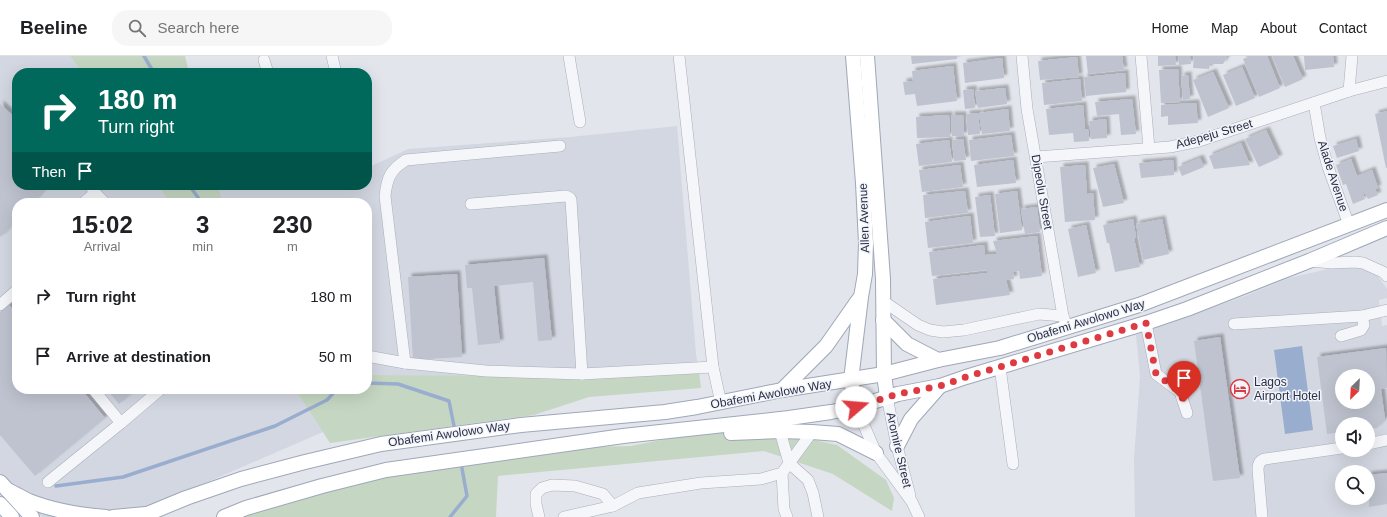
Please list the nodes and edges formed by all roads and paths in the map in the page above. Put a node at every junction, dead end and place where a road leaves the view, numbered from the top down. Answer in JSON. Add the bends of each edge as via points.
{"nodes":[{"id":1,"x":332,"y":56,"type":"edge"},
{"id":2,"x":569,"y":56,"type":"edge"},
{"id":3,"x":679,"y":56,"type":"edge"},
{"id":4,"x":853,"y":56,"type":"edge"},
{"id":5,"x":867,"y":56,"type":"edge"},
{"id":6,"x":1022,"y":56,"type":"edge"},
{"id":7,"x":1141,"y":56,"type":"edge"},
{"id":8,"x":1352,"y":56,"type":"edge"},
{"id":9,"x":264,"y":60,"type":"dead end"},
{"id":10,"x":266,"y":68,"type":"edge"},
{"id":11,"x":335,"y":68,"type":"edge"},
{"id":12,"x":1387,"y":81,"type":"edge"},
{"id":13,"x":1349,"y":91,"type":"junction"},
{"id":14,"x":1314,"y":103,"type":"junction"},
{"id":15,"x":580,"y":122,"type":"dead end"},
{"id":16,"x":560,"y":146,"type":"dead end"},
{"id":17,"x":1149,"y":148,"type":"junction"},
{"id":18,"x":1036,"y":157,"type":"junction"},
{"id":19,"x":93,"y":190,"type":"edge"},
{"id":20,"x":100,"y":198,"type":"edge"},
{"id":21,"x":471,"y":204,"type":"dead end"},
{"id":22,"x":1387,"y":210,"type":"edge"},
{"id":23,"x":1349,"y":225,"type":"junction"},
{"id":24,"x":1387,"y":228,"type":"edge"},
{"id":25,"x":1309,"y":261,"type":"junction"},
{"id":26,"x":1387,"y":276,"type":"edge"},
{"id":27,"x":12,"y":297,"type":"edge"},
{"id":28,"x":861,"y":297,"type":"junction"},
{"id":29,"x":883,"y":301,"type":"junction"},
{"id":30,"x":0,"y":305,"type":"edge"},
{"id":31,"x":1387,"y":310,"type":"edge"},
{"id":32,"x":1362,"y":316,"type":"junction"},
{"id":33,"x":884,"y":320,"type":"junction"},
{"id":34,"x":1065,"y":321,"type":"junction"},
{"id":35,"x":1146,"y":323,"type":"junction"},
{"id":36,"x":1234,"y":324,"type":"dead end"},
{"id":37,"x":1341,"y":336,"type":"dead end"},
{"id":38,"x":372,"y":357,"type":"edge"},
{"id":39,"x":938,"y":360,"type":"junction"},
{"id":40,"x":405,"y":364,"type":"junction"},
{"id":41,"x":713,"y":367,"type":"junction"},
{"id":42,"x":1000,"y":367,"type":"junction"},
{"id":43,"x":582,"y":374,"type":"junction"},
{"id":44,"x":884,"y":374,"type":"junction"},
{"id":45,"x":851,"y":380,"type":"junction"},
{"id":46,"x":940,"y":386,"type":"junction"},
{"id":47,"x":782,"y":390,"type":"junction"},
{"id":48,"x":97,"y":394,"type":"edge"},
{"id":49,"x":155,"y":394,"type":"edge"},
{"id":50,"x":887,"y":397,"type":"junction"},
{"id":51,"x":721,"y":403,"type":"junction"},
{"id":52,"x":856,"y":407,"type":"junction"},
{"id":53,"x":1187,"y":413,"type":"dead end"},
{"id":54,"x":121,"y":423,"type":"junction"},
{"id":55,"x":780,"y":431,"type":"junction"},
{"id":56,"x":812,"y":432,"type":"junction"},
{"id":57,"x":623,"y":436,"type":"junction"},
{"id":58,"x":1387,"y":440,"type":"edge"},
{"id":59,"x":1375,"y":443,"type":"edge"},
{"id":60,"x":896,"y":446,"type":"junction"},
{"id":61,"x":1335,"y":449,"type":"edge"},
{"id":62,"x":876,"y":454,"type":"junction"},
{"id":63,"x":789,"y":463,"type":"junction"},
{"id":64,"x":1013,"y":464,"type":"dead end"},
{"id":65,"x":782,"y":473,"type":"junction"},
{"id":66,"x":48,"y":482,"type":"dead end"},
{"id":67,"x":4,"y":486,"type":"edge"},
{"id":68,"x":912,"y":502,"type":"junction"},
{"id":69,"x":0,"y":504,"type":"edge"},
{"id":70,"x":613,"y":506,"type":"junction"},
{"id":71,"x":143,"y":516,"type":"edge"},
{"id":72,"x":12,"y":517,"type":"edge"},
{"id":73,"x":32,"y":517,"type":"edge"},
{"id":74,"x":106,"y":517,"type":"edge"},
{"id":75,"x":113,"y":517,"type":"edge"},
{"id":76,"x":224,"y":517,"type":"edge"},
{"id":77,"x":539,"y":517,"type":"edge"},
{"id":78,"x":564,"y":517,"type":"edge"},
{"id":79,"x":787,"y":517,"type":"edge"},
{"id":80,"x":818,"y":517,"type":"edge"},
{"id":81,"x":919,"y":517,"type":"edge"},
{"id":82,"x":1262,"y":517,"type":"edge"}],
"edges":[{"from":1,"to":11,"type":"street"},
{"from":2,"to":15,"type":"street"},
{"from":3,"to":41,"type":"street"},
{"from":4,"to":28,"type":"main road","name":"Allen Avenue","via":[[866,243]]},
{"from":5,"to":29,"type":"main road","name":"Allen Avenue"},
{"from":6,"to":18,"type":"street","name":"Dipeolu Street","via":[[1027,109]]},
{"from":7,"to":17,"type":"street"},
{"from":8,"to":13,"type":"street"},
{"from":9,"to":10,"type":"street"},
{"from":12,"to":13,"type":"street","name":"Adepeju Street"},
{"from":13,"to":14,"type":"street","name":"Adepeju Street"},
{"from":14,"to":17,"type":"street","name":"Adepeju Street","via":[[1199,141]]},
{"from":14,"to":23,"type":"street","name":"Alade Avenue","via":[[1328,167]]},
{"from":16,"to":40,"type":"street","via":[[406,160],[397,165],[390,174],[385,196]]},
{"from":17,"to":18,"type":"street","name":"Adepeju Street"},
{"from":18,"to":34,"type":"street","name":"Dipeolu Street"},
{"from":19,"to":20,"type":"street"},
{"from":21,"to":43,"type":"street","via":[[566,196],[570,198]]},
{"from":22,"to":23,"type":"main road","name":"Obafemi Awolowo Way"},
{"from":23,"to":34,"type":"main road","name":"Obafemi Awolowo Way","via":[[1139,305]]},
{"from":24,"to":25,"type":"main road","name":"Obafemi Awolowo Way"},
{"from":25,"to":26,"type":"street","via":[[1363,263]]},
{"from":25,"to":35,"type":"main road","name":"Obafemi Awolowo Way"},
{"from":27,"to":30,"type":"street"},
{"from":28,"to":45,"type":"main road","name":"Allen Avenue"},
{"from":28,"to":47,"type":"main road","via":[[826,346]]},
{"from":29,"to":33,"type":"main road","name":"Allen Avenue"},
{"from":29,"to":34,"type":"street","via":[[918,325],[943,332],[1039,314]]},
{"from":31,"to":32,"type":"street"},
{"from":32,"to":36,"type":"street"},
{"from":32,"to":37,"type":"street","via":[[1364,325],[1361,330]]},
{"from":33,"to":39,"type":"main road","via":[[907,344]]},
{"from":33,"to":44,"type":"main road","name":"Allen Avenue"},
{"from":34,"to":39,"type":"main road","name":"Obafemi Awolowo Way","via":[[1000,348]]},
{"from":35,"to":42,"type":"main road","name":"Obafemi Awolowo Way"},
{"from":35,"to":53,"type":"street","via":[[1156,374],[1180,392]]},
{"from":38,"to":40,"type":"street"},
{"from":39,"to":44,"type":"main road","name":"Obafemi Awolowo Way"},
{"from":40,"to":43,"type":"street"},
{"from":41,"to":43,"type":"street"},
{"from":41,"to":51,"type":"street"},
{"from":42,"to":46,"type":"main road","name":"Obafemi Awolowo Way"},
{"from":42,"to":64,"type":"street"},
{"from":44,"to":45,"type":"main road","name":"Obafemi Awolowo Way"},
{"from":44,"to":50,"type":"main road","name":"Allen Avenue"},
{"from":45,"to":47,"type":"main road","name":"Obafemi Awolowo Way"},
{"from":45,"to":52,"type":"main road","name":"Allen Avenue"},
{"from":46,"to":50,"type":"main road","name":"Obafemi Awolowo Way"},
{"from":46,"to":60,"type":"main road","via":[[911,418]]},
{"from":47,"to":51,"type":"main road","name":"Obafemi Awolowo Way"},
{"from":48,"to":54,"type":"street"},
{"from":49,"to":54,"type":"street"},
{"from":50,"to":52,"type":"main road","name":"Obafemi Awolowo Way"},
{"from":50,"to":60,"type":"street","name":"Aromire Street"},
{"from":51,"to":71,"type":"main road","name":"Obafemi Awolowo Way","via":[[665,412],[521,425],[381,444],[241,479]]},
{"from":52,"to":57,"type":"main road","name":"Obafemi Awolowo Way","via":[[789,418]]},
{"from":52,"to":62,"type":"street","name":"Aromire Street"},
{"from":54,"to":66,"type":"street"},
{"from":55,"to":56,"type":"main road"},
{"from":55,"to":57,"type":"main road"},
{"from":55,"to":63,"type":"street"},
{"from":56,"to":62,"type":"main road","via":[[843,436]]},
{"from":56,"to":63,"type":"street"},
{"from":57,"to":76,"type":"main road","name":"Obafemi Awolowo Way","via":[[386,470],[246,508]]},
{"from":58,"to":59,"type":"street"},
{"from":60,"to":68,"type":"street","name":"Aromire Street"},
{"from":61,"to":82,"type":"street","via":[[1261,461],[1258,467]]},
{"from":62,"to":68,"type":"street","name":"Aromire Street"},
{"from":63,"to":65,"type":"street"},
{"from":63,"to":80,"type":"street","via":[[808,480]]},
{"from":65,"to":70,"type":"street","via":[[761,479],[701,483],[638,493]]},
{"from":65,"to":79,"type":"street","via":[[784,509]]},
{"from":67,"to":73,"type":"main road"},
{"from":67,"to":74,"type":"main road","via":[[30,501],[81,515]]},
{"from":68,"to":81,"type":"street","name":"Aromire Street"},
{"from":69,"to":72,"type":"main road"},
{"from":70,"to":77,"type":"street","via":[[603,494],[575,486],[552,485],[542,488],[536,494]]},
{"from":70,"to":78,"type":"street"},
{"from":71,"to":75,"type":"main road","name":"Obafemi Awolowo Way"}]}
